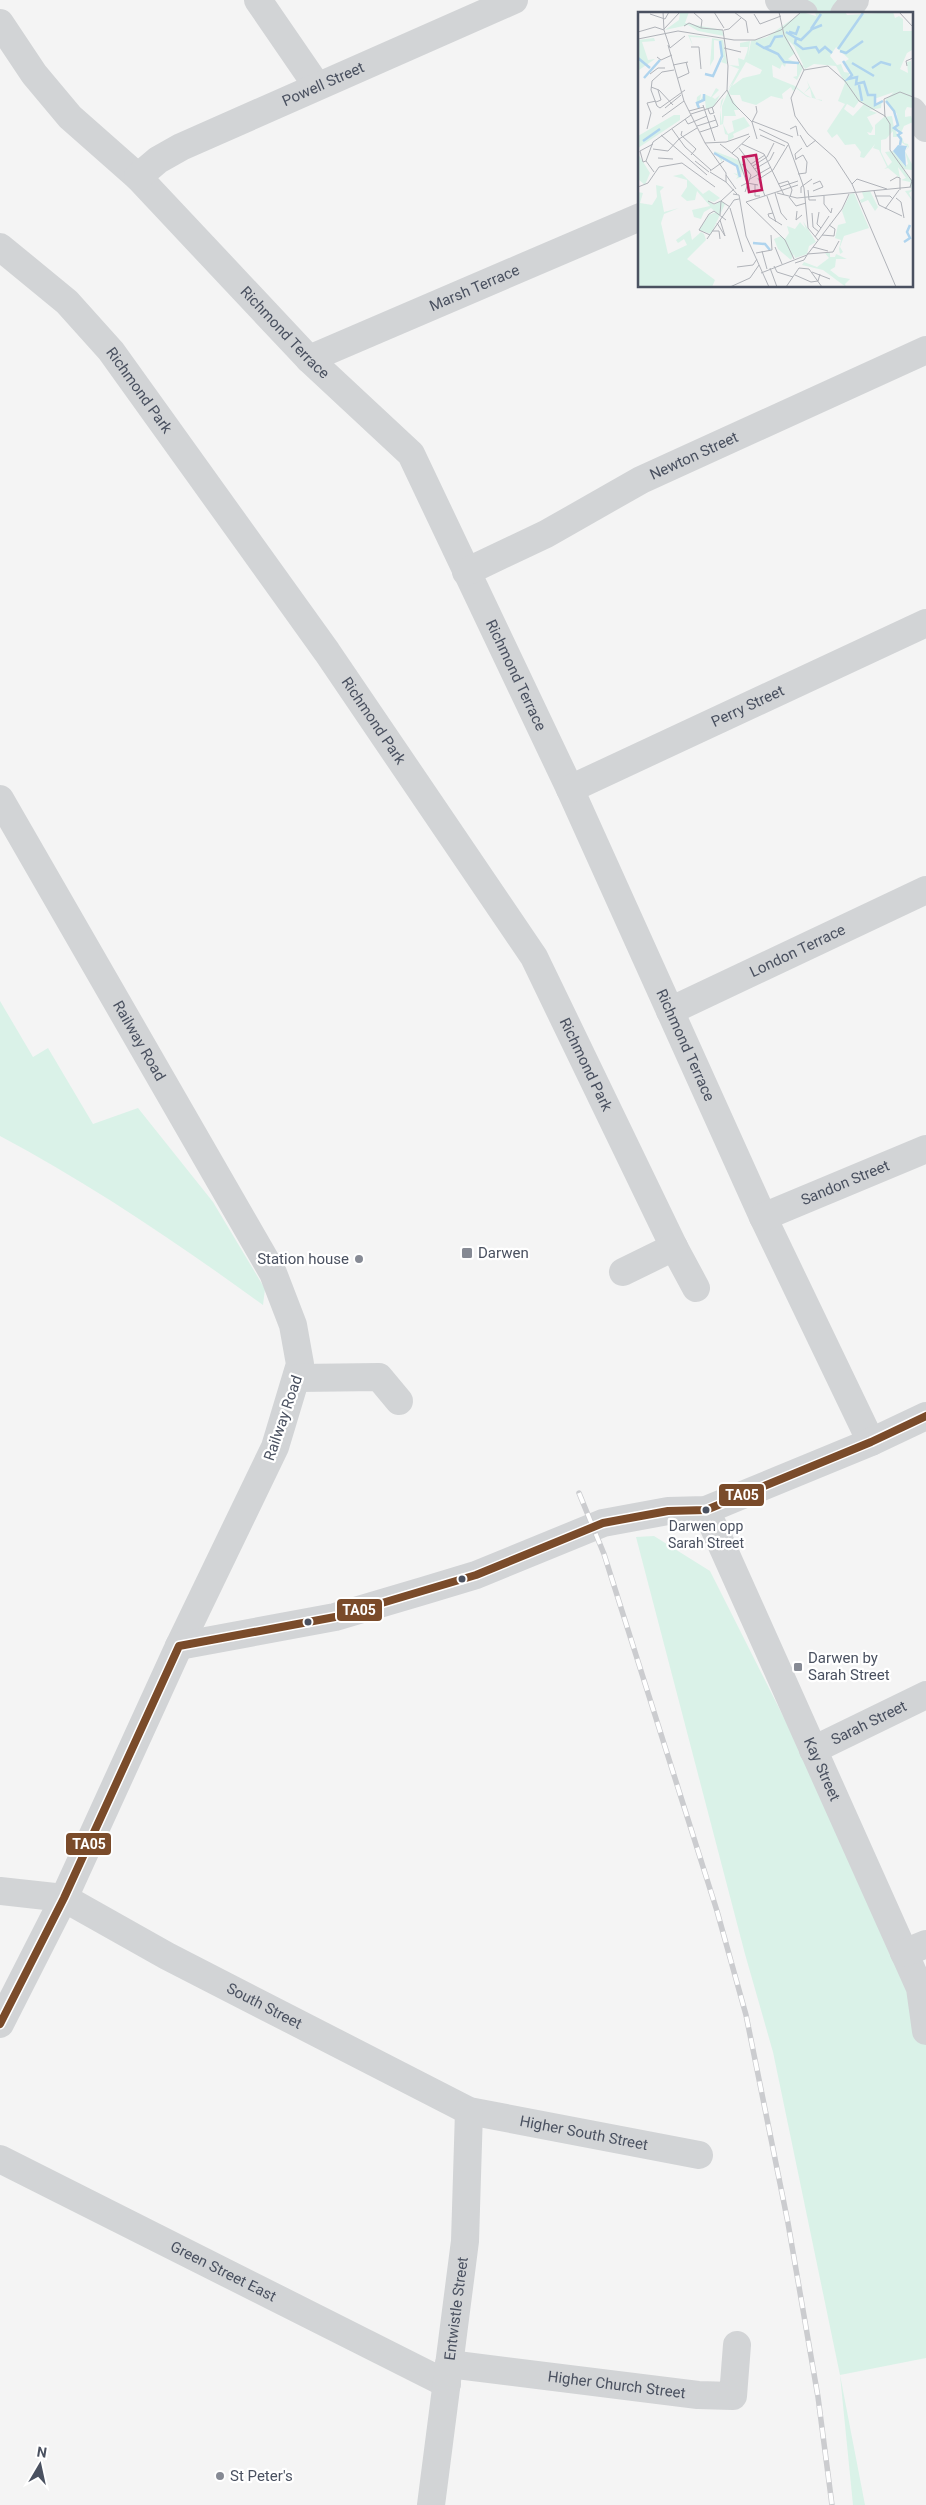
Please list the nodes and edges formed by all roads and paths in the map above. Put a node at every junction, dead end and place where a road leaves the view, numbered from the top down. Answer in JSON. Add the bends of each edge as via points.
{"nodes":[{"id":1,"x":258,"y":0,"type":"edge"},
{"id":2,"x":514,"y":0,"type":"edge"},
{"id":3,"x":779,"y":0,"type":"edge"},
{"id":4,"x":854,"y":0,"type":"edge"},
{"id":5,"x":800,"y":12,"type":"edge"},
{"id":6,"x":845,"y":12,"type":"edge"},
{"id":7,"x":0,"y":23,"type":"edge"},
{"id":8,"x":317,"y":86,"type":"junction"},
{"id":9,"x":914,"y":113,"type":"edge"},
{"id":10,"x":926,"y":128,"type":"edge"},
{"id":11,"x":138,"y":177,"type":"junction"},
{"id":12,"x":638,"y":218,"type":"edge"},
{"id":13,"x":0,"y":248,"type":"edge"},
{"id":14,"x":926,"y":350,"type":"edge"},
{"id":15,"x":309,"y":359,"type":"junction"},
{"id":16,"x":466,"y":572,"type":"junction"},
{"id":17,"x":926,"y":623,"type":"edge"},
{"id":18,"x":570,"y":789,"type":"junction"},
{"id":19,"x":0,"y":799,"type":"edge"},
{"id":20,"x":926,"y":890,"type":"edge"},
{"id":21,"x":670,"y":1011,"type":"junction"},
{"id":22,"x":926,"y":1149,"type":"edge"},
{"id":23,"x":763,"y":1217,"type":"junction"},
{"id":24,"x":674,"y":1247,"type":"junction"},
{"id":25,"x":623,"y":1272,"type":"dead end"},
{"id":26,"x":696,"y":1288,"type":"dead end"},
{"id":27,"x":298,"y":1378,"type":"junction"},
{"id":28,"x":399,"y":1401,"type":"dead end"},
{"id":29,"x":926,"y":1416,"type":"edge"},
{"id":30,"x":871,"y":1442,"type":"junction"},
{"id":31,"x":706,"y":1510,"type":"junction"},
{"id":32,"x":179,"y":1646,"type":"junction"},
{"id":33,"x":926,"y":1695,"type":"edge"},
{"id":34,"x":813,"y":1750,"type":"junction"},
{"id":35,"x":0,"y":1891,"type":"edge"},
{"id":36,"x":64,"y":1898,"type":"junction"},
{"id":37,"x":915,"y":1949,"type":"edge"},
{"id":38,"x":0,"y":2024,"type":"edge"},
{"id":39,"x":926,"y":2031,"type":"edge"},
{"id":40,"x":468,"y":2111,"type":"junction"},
{"id":41,"x":699,"y":2155,"type":"dead end"},
{"id":42,"x":0,"y":2159,"type":"edge"},
{"id":43,"x":737,"y":2345,"type":"dead end"},
{"id":44,"x":448,"y":2374,"type":"junction"},
{"id":45,"x":431,"y":2505,"type":"edge"}],
"edges":[{"from":1,"to":8,"type":"street"},
{"from":2,"to":8,"type":"street","name":"Powell Street"},
{"from":3,"to":5,"type":"street"},
{"from":4,"to":6,"type":"street"},
{"from":7,"to":11,"type":"street","name":"Richmond Terrace","via":[[34,74],[70,117]]},
{"from":8,"to":11,"type":"street","name":"Powell Street","via":[[181,147]]},
{"from":9,"to":10,"type":"street"},
{"from":11,"to":15,"type":"street","name":"Richmond Terrace"},
{"from":12,"to":15,"type":"street","name":"Marsh Terrace"},
{"from":13,"to":24,"type":"street","name":"Richmond Park","via":[[67,302],[111,351],[326,652],[528,948]]},
{"from":14,"to":16,"type":"street","name":"Newton Street","via":[[641,480],[546,534]]},
{"from":15,"to":16,"type":"street","name":"Richmond Terrace","via":[[411,454]]},
{"from":16,"to":18,"type":"street","name":"Richmond Terrace"},
{"from":17,"to":18,"type":"street","name":"Perry Street"},
{"from":18,"to":21,"type":"street","name":"Richmond Terrace"},
{"from":19,"to":27,"type":"street","name":"Railway Road","via":[[273,1273],[293,1325],[300,1364]]},
{"from":20,"to":21,"type":"street","name":"London Terrace"},
{"from":21,"to":23,"type":"street","name":"Richmond Terrace"},
{"from":22,"to":23,"type":"street","name":"Sandon Street"},
{"from":23,"to":30,"type":"street","name":"Richmond Terrace"},
{"from":24,"to":25,"type":"street"},
{"from":24,"to":26,"type":"street","name":"Richmond Park"},
{"from":27,"to":28,"type":"street","via":[[379,1377]]},
{"from":27,"to":32,"type":"street","name":"Railway Road","via":[[275,1447],[268,1486]]},
{"from":29,"to":30,"type":"street"},
{"from":30,"to":31,"type":"street"},
{"from":31,"to":32,"type":"street","via":[[668,1511],[602,1523],[476,1575],[407,1596],[334,1617]]},
{"from":31,"to":34,"type":"street","name":"Kay Street"},
{"from":32,"to":36,"type":"street","name":"Railway Road"},
{"from":33,"to":34,"type":"street","name":"Sarah Street"},
{"from":34,"to":37,"type":"street","name":"Kay Street"},
{"from":35,"to":36,"type":"street"},
{"from":36,"to":38,"type":"street","name":"Railway Road"},
{"from":36,"to":40,"type":"street","name":"South Street","via":[[167,1956]]},
{"from":37,"to":39,"type":"street","name":"Kay Street"},
{"from":40,"to":41,"type":"street","name":"Higher South Street"},
{"from":40,"to":44,"type":"street","name":"Entwistle Street","via":[[465,2241]]},
{"from":42,"to":44,"type":"street","name":"Green Street East"},
{"from":43,"to":44,"type":"street","name":"Higher Church Street","via":[[733,2396]]},
{"from":44,"to":45,"type":"street","name":"Entwistle Street"}]}
